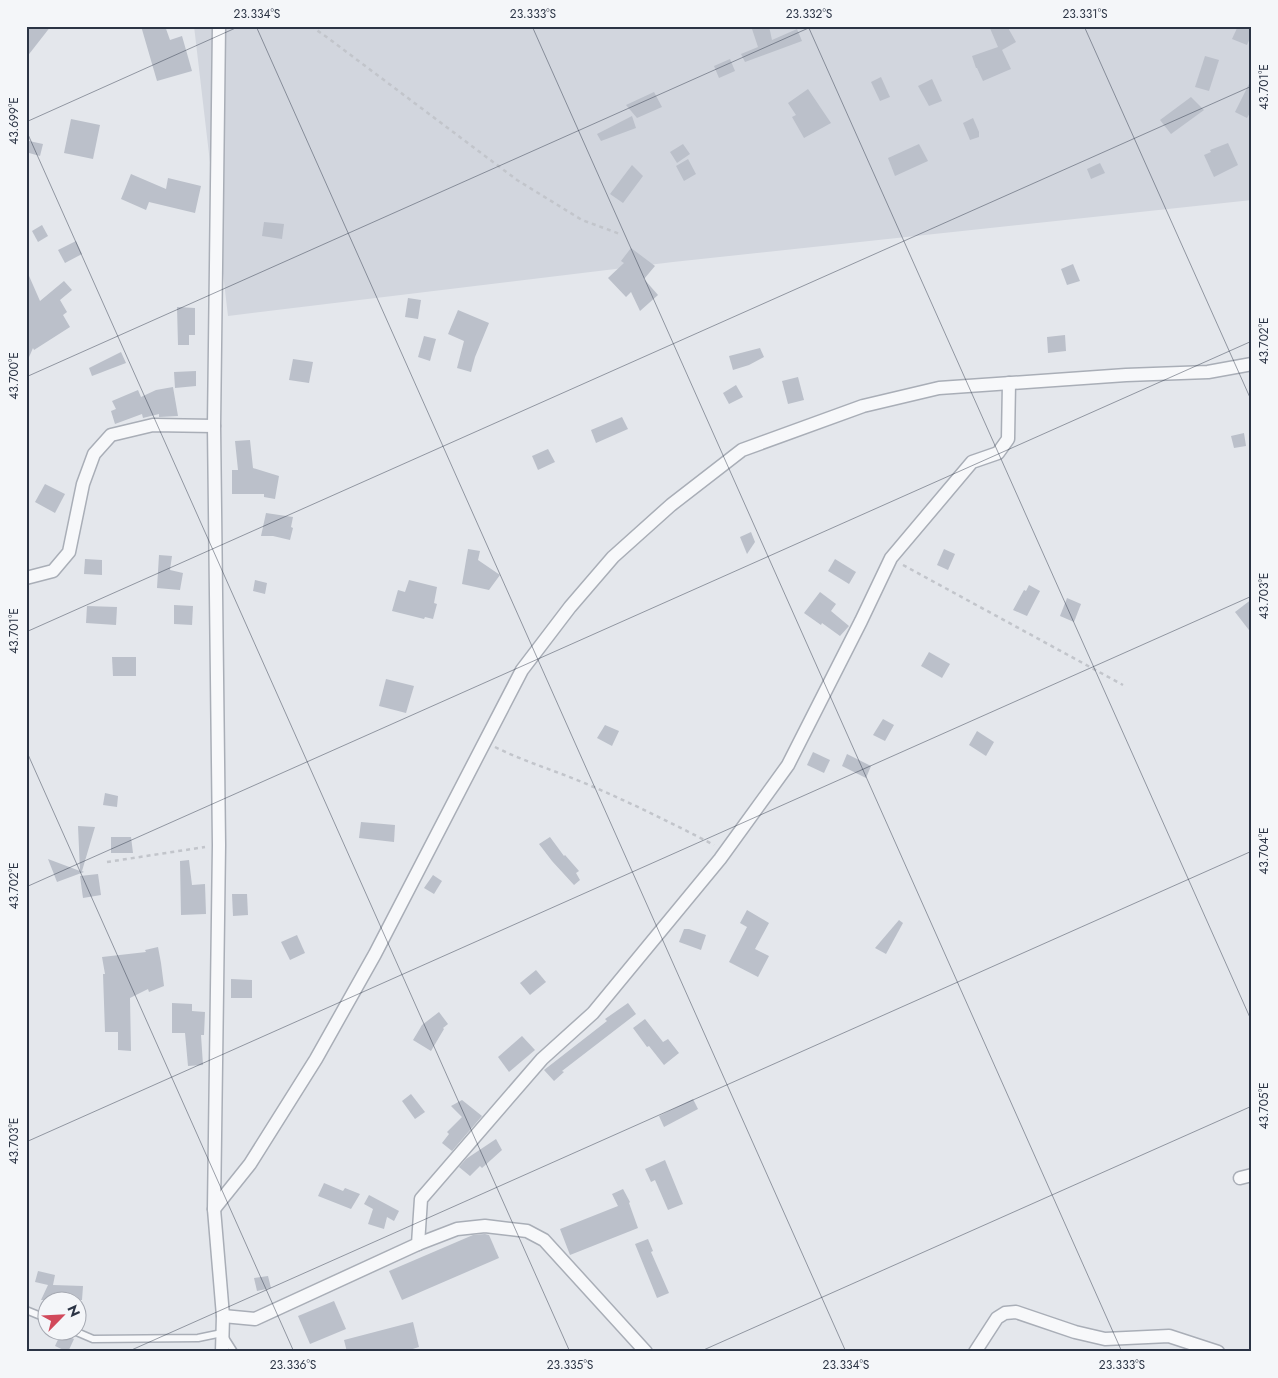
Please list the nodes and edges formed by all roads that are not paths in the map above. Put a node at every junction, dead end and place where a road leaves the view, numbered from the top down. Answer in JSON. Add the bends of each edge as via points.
{"nodes":[{"id":1,"x":219,"y":26,"type":"edge"},
{"id":2,"x":1252,"y":364,"type":"edge"},
{"id":3,"x":1009,"y":383,"type":"junction"},
{"id":4,"x":214,"y":426,"type":"junction"},
{"id":5,"x":26,"y":578,"type":"edge"},
{"id":6,"x":214,"y":1209,"type":"junction"},
{"id":7,"x":418,"y":1244,"type":"junction"},
{"id":8,"x":26,"y":1310,"type":"edge"},
{"id":9,"x":38,"y":1315,"type":"edge"},
{"id":10,"x":223,"y":1316,"type":"junction"},
{"id":11,"x":222,"y":1333,"type":"junction"},
{"id":12,"x":88,"y":1338,"type":"edge"},
{"id":13,"x":222,"y":1352,"type":"edge"},
{"id":14,"x":234,"y":1352,"type":"edge"},
{"id":15,"x":646,"y":1352,"type":"edge"},
{"id":16,"x":975,"y":1352,"type":"edge"},
{"id":17,"x":1218,"y":1352,"type":"edge"}],
"edges":[{"from":1,"to":4,"type":"street"},
{"from":2,"to":3,"type":"street","via":[[1208,372]]},
{"from":3,"to":6,"type":"street","via":[[939,388],[863,406],[742,450],[671,505],[613,556],[522,670],[375,954],[321,1051],[250,1164]]},
{"from":3,"to":7,"type":"street","via":[[1008,439],[998,453],[972,462],[891,558],[788,765],[726,851],[593,1013],[542,1059],[421,1199]]},
{"from":4,"to":5,"type":"street","via":[[153,425],[111,435],[94,454],[83,484],[69,552],[53,572]]},
{"from":4,"to":6,"type":"street","via":[[219,845]]},
{"from":6,"to":10,"type":"street"},
{"from":7,"to":10,"type":"street","via":[[255,1319]]},
{"from":7,"to":15,"type":"street","via":[[457,1229],[485,1226],[527,1231],[544,1240]]},
{"from":8,"to":9,"type":"lane"},
{"from":10,"to":11,"type":"street"},
{"from":11,"to":12,"type":"lane","via":[[198,1338]]},
{"from":11,"to":13,"type":"street"},
{"from":11,"to":14,"type":"lane"},
{"from":16,"to":17,"type":"street","via":[[997,1318],[1016,1312],[1090,1336],[1169,1336]]}]}
